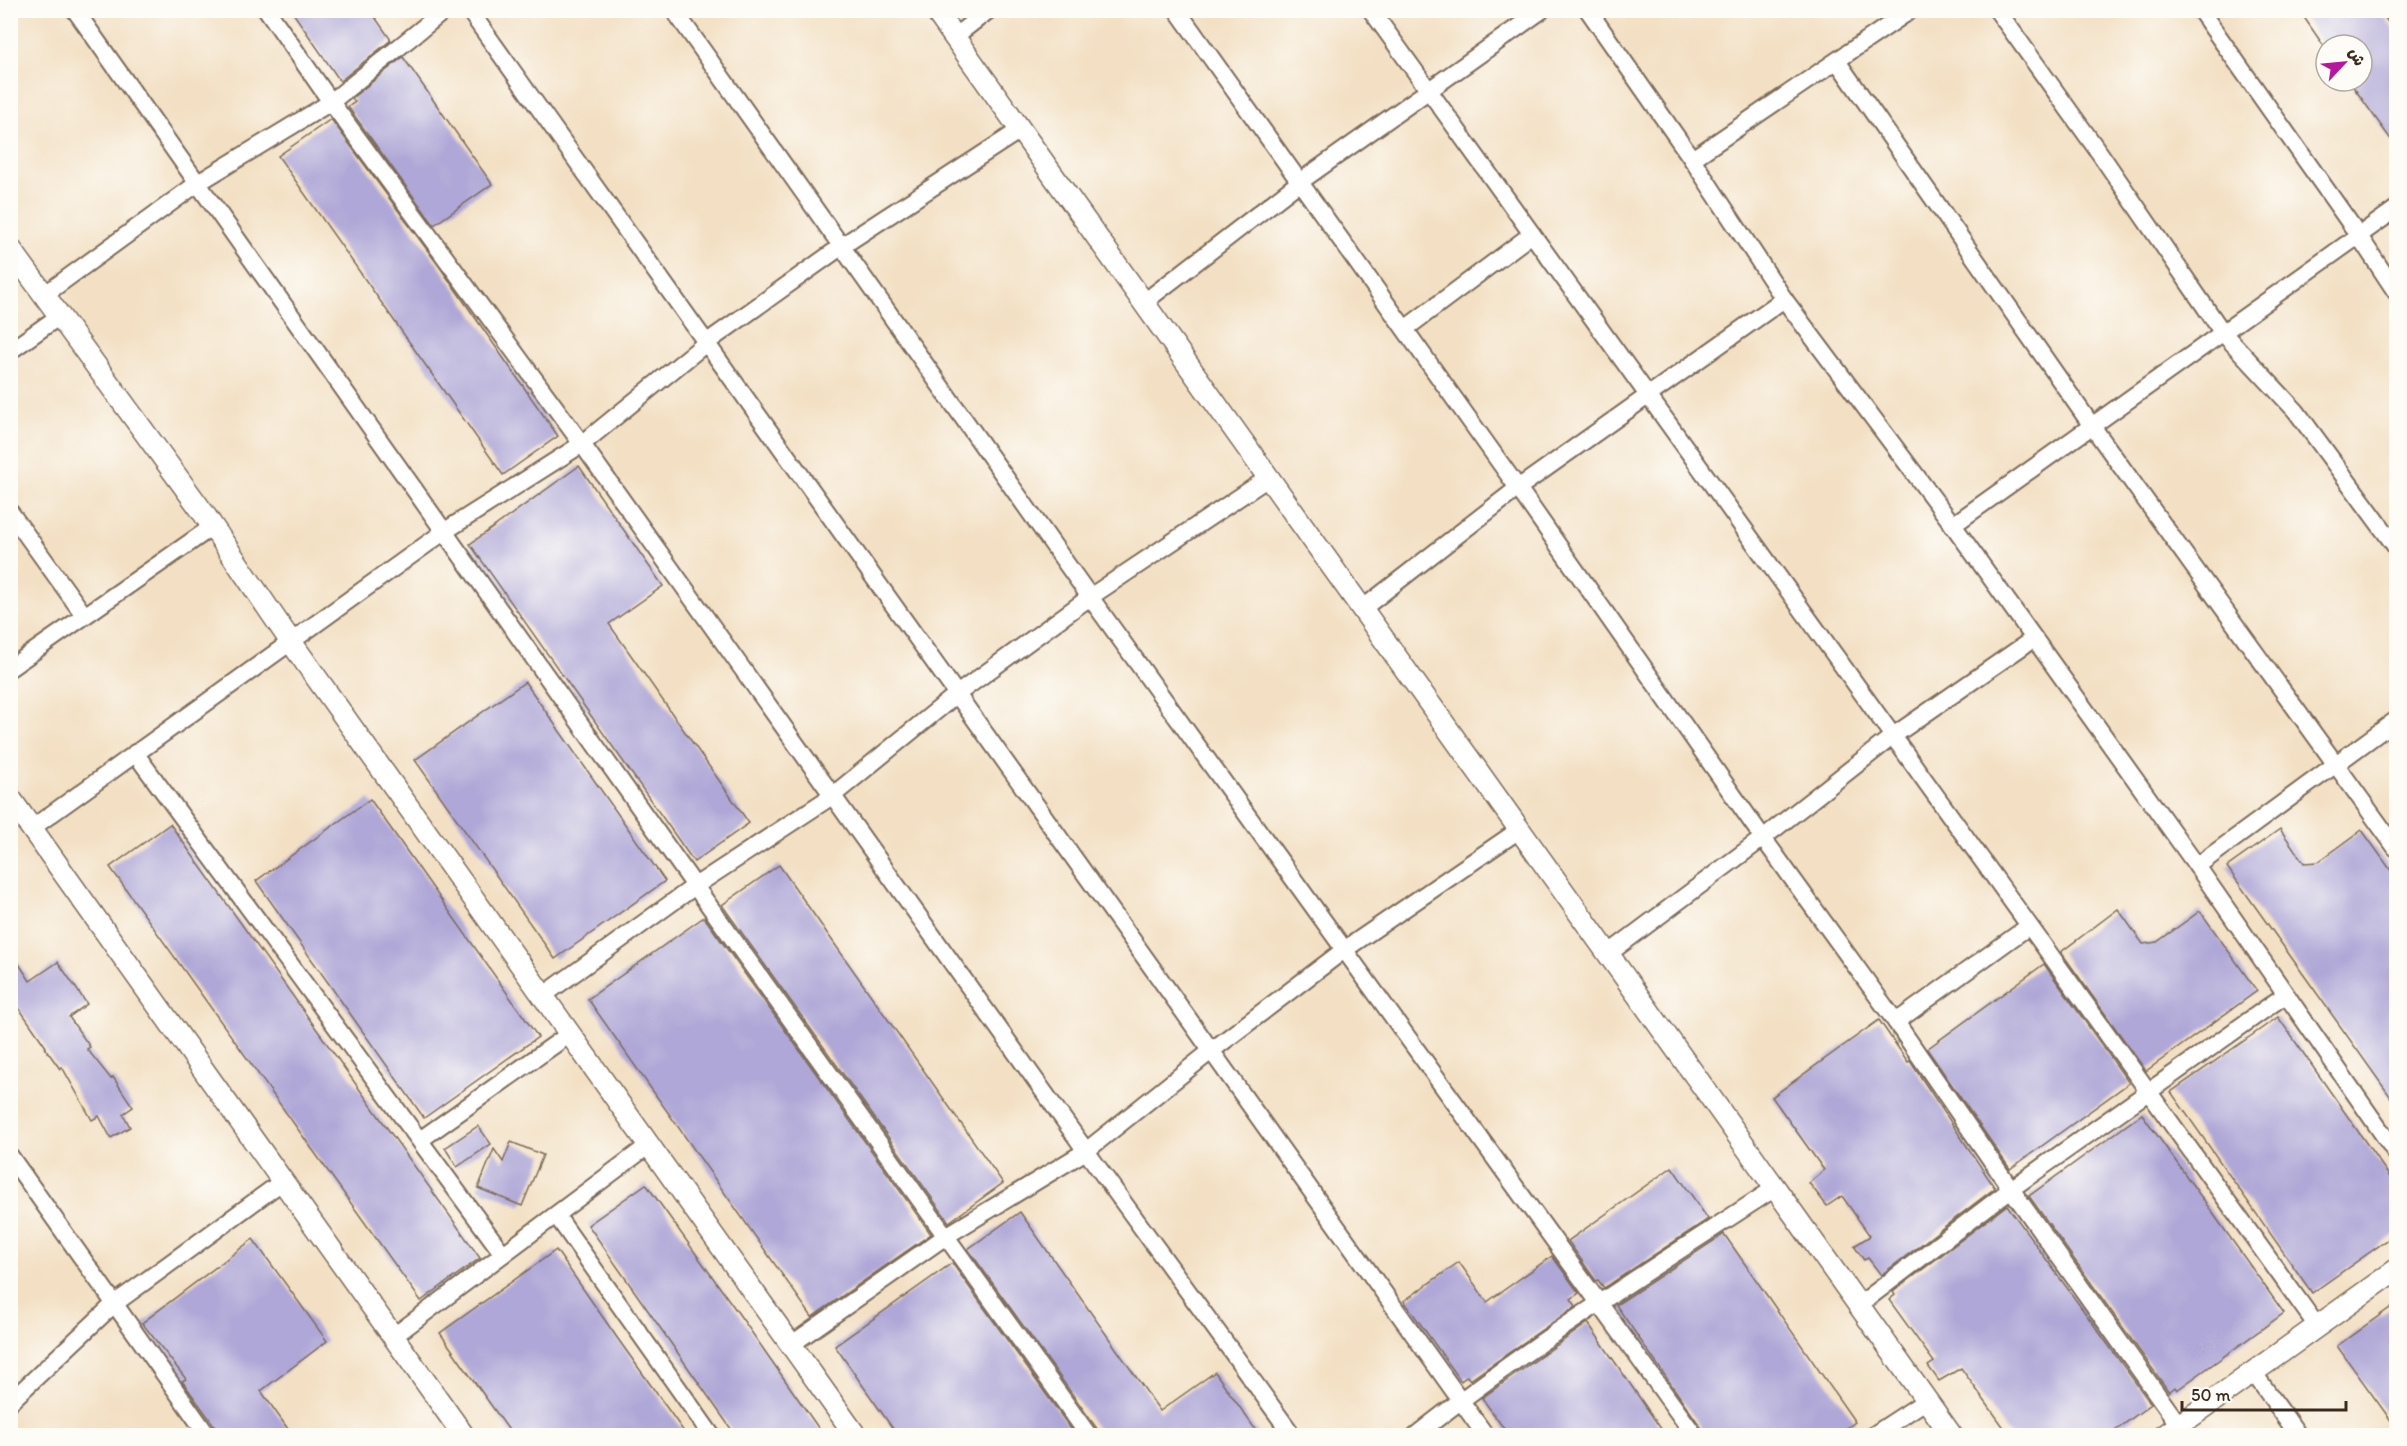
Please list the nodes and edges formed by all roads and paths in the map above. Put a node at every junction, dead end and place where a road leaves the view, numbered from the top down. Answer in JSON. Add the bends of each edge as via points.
{"nodes":[{"id":1,"x":75,"y":10,"type":"edge"},
{"id":2,"x":267,"y":10,"type":"edge"},
{"id":3,"x":445,"y":10,"type":"edge"},
{"id":4,"x":469,"y":10,"type":"edge"},
{"id":5,"x":674,"y":10,"type":"edge"},
{"id":6,"x":935,"y":10,"type":"edge"},
{"id":7,"x":989,"y":10,"type":"edge"},
{"id":8,"x":1177,"y":10,"type":"edge"},
{"id":9,"x":1371,"y":10,"type":"edge"},
{"id":10,"x":1542,"y":10,"type":"edge"},
{"id":11,"x":1588,"y":10,"type":"edge"},
{"id":12,"x":1911,"y":10,"type":"edge"},
{"id":13,"x":1997,"y":10,"type":"edge"},
{"id":14,"x":2200,"y":10,"type":"edge"},
{"id":15,"x":954,"y":37,"type":"junction"},
{"id":16,"x":1837,"y":61,"type":"junction"},
{"id":17,"x":1429,"y":92,"type":"junction"},
{"id":18,"x":331,"y":102,"type":"junction"},
{"id":19,"x":1020,"y":130,"type":"junction"},
{"id":20,"x":1692,"y":159,"type":"junction"},
{"id":21,"x":1301,"y":181,"type":"junction"},
{"id":22,"x":198,"y":183,"type":"junction"},
{"id":23,"x":2397,"y":209,"type":"edge"},
{"id":24,"x":1532,"y":234,"type":"junction"},
{"id":25,"x":2359,"y":236,"type":"junction"},
{"id":26,"x":842,"y":246,"type":"junction"},
{"id":27,"x":10,"y":248,"type":"edge"},
{"id":28,"x":2397,"y":292,"type":"edge"},
{"id":29,"x":44,"y":295,"type":"junction"},
{"id":30,"x":1785,"y":299,"type":"junction"},
{"id":31,"x":1143,"y":303,"type":"junction"},
{"id":32,"x":58,"y":316,"type":"junction"},
{"id":33,"x":1405,"y":329,"type":"junction"},
{"id":34,"x":2223,"y":333,"type":"junction"},
{"id":35,"x":706,"y":343,"type":"junction"},
{"id":36,"x":10,"y":351,"type":"edge"},
{"id":37,"x":1648,"y":396,"type":"junction"},
{"id":38,"x":2092,"y":426,"type":"junction"},
{"id":39,"x":582,"y":444,"type":"junction"},
{"id":40,"x":1268,"y":478,"type":"junction"},
{"id":41,"x":1518,"y":488,"type":"junction"},
{"id":42,"x":10,"y":512,"type":"edge"},
{"id":43,"x":1953,"y":525,"type":"junction"},
{"id":44,"x":212,"y":527,"type":"junction"},
{"id":45,"x":445,"y":531,"type":"junction"},
{"id":46,"x":2397,"y":547,"type":"edge"},
{"id":47,"x":1090,"y":597,"type":"junction"},
{"id":48,"x":1362,"y":609,"type":"junction"},
{"id":49,"x":84,"y":615,"type":"junction"},
{"id":50,"x":2033,"y":639,"type":"junction"},
{"id":51,"x":291,"y":642,"type":"junction"},
{"id":52,"x":10,"y":668,"type":"edge"},
{"id":53,"x":957,"y":694,"type":"junction"},
{"id":54,"x":2397,"y":720,"type":"edge"},
{"id":55,"x":1893,"y":736,"type":"junction"},
{"id":56,"x":135,"y":753,"type":"junction"},
{"id":57,"x":2337,"y":764,"type":"junction"},
{"id":58,"x":832,"y":796,"type":"junction"},
{"id":59,"x":10,"y":798,"type":"edge"},
{"id":60,"x":32,"y":828,"type":"junction"},
{"id":61,"x":1520,"y":830,"type":"junction"},
{"id":62,"x":1763,"y":838,"type":"junction"},
{"id":63,"x":2397,"y":848,"type":"edge"},
{"id":64,"x":2197,"y":866,"type":"junction"},
{"id":65,"x":695,"y":886,"type":"junction"},
{"id":66,"x":2029,"y":926,"type":"junction"},
{"id":67,"x":1344,"y":950,"type":"junction"},
{"id":68,"x":1608,"y":954,"type":"junction"},
{"id":69,"x":544,"y":995,"type":"junction"},
{"id":70,"x":2285,"y":995,"type":"junction"},
{"id":71,"x":1896,"y":1022,"type":"junction"},
{"id":72,"x":571,"y":1033,"type":"junction"},
{"id":73,"x":1211,"y":1051,"type":"junction"},
{"id":74,"x":2149,"y":1092,"type":"junction"},
{"id":75,"x":420,"y":1140,"type":"junction"},
{"id":76,"x":649,"y":1145,"type":"junction"},
{"id":77,"x":1086,"y":1151,"type":"junction"},
{"id":78,"x":2397,"y":1153,"type":"edge"},
{"id":79,"x":10,"y":1156,"type":"edge"},
{"id":80,"x":284,"y":1181,"type":"junction"},
{"id":81,"x":1775,"y":1188,"type":"junction"},
{"id":82,"x":2011,"y":1189,"type":"junction"},
{"id":83,"x":556,"y":1215,"type":"junction"},
{"id":84,"x":946,"y":1236,"type":"junction"},
{"id":85,"x":502,"y":1254,"type":"junction"},
{"id":86,"x":2394,"y":1279,"type":"edge"},
{"id":87,"x":1598,"y":1303,"type":"junction"},
{"id":88,"x":114,"y":1304,"type":"junction"},
{"id":89,"x":1859,"y":1305,"type":"junction"},
{"id":90,"x":2317,"y":1326,"type":"junction"},
{"id":91,"x":394,"y":1336,"type":"junction"},
{"id":92,"x":792,"y":1344,"type":"junction"},
{"id":93,"x":2253,"y":1372,"type":"junction"},
{"id":94,"x":1460,"y":1400,"type":"junction"},
{"id":95,"x":1927,"y":1400,"type":"junction"},
{"id":96,"x":10,"y":1402,"type":"edge"},
{"id":97,"x":2172,"y":1430,"type":"edge"},
{"id":98,"x":208,"y":1436,"type":"edge"},
{"id":99,"x":464,"y":1436,"type":"edge"},
{"id":100,"x":712,"y":1436,"type":"edge"},
{"id":101,"x":856,"y":1436,"type":"edge"},
{"id":102,"x":1089,"y":1436,"type":"edge"},
{"id":103,"x":1293,"y":1436,"type":"edge"},
{"id":104,"x":1415,"y":1436,"type":"edge"},
{"id":105,"x":1486,"y":1436,"type":"edge"},
{"id":106,"x":1695,"y":1436,"type":"edge"},
{"id":107,"x":1872,"y":1436,"type":"edge"},
{"id":108,"x":1952,"y":1436,"type":"edge"},
{"id":109,"x":2299,"y":1436,"type":"edge"}],
"edges":[{"from":1,"to":22,"type":"street"},
{"from":2,"to":18,"type":"street"},
{"from":3,"to":18,"type":"street"},
{"from":4,"to":35,"type":"street"},
{"from":5,"to":26,"type":"street"},
{"from":6,"to":15,"type":"street"},
{"from":7,"to":15,"type":"street"},
{"from":8,"to":21,"type":"street"},
{"from":9,"to":17,"type":"street"},
{"from":10,"to":17,"type":"street"},
{"from":11,"to":20,"type":"street"},
{"from":12,"to":16,"type":"street"},
{"from":13,"to":34,"type":"street"},
{"from":14,"to":25,"type":"street"},
{"from":15,"to":19,"type":"street"},
{"from":16,"to":20,"type":"street"},
{"from":16,"to":38,"type":"street"},
{"from":17,"to":21,"type":"street"},
{"from":17,"to":24,"type":"street"},
{"from":18,"to":22,"type":"street"},
{"from":18,"to":39,"type":"street"},
{"from":19,"to":26,"type":"street"},
{"from":19,"to":31,"type":"street"},
{"from":20,"to":30,"type":"street"},
{"from":21,"to":31,"type":"street"},
{"from":21,"to":33,"type":"street"},
{"from":22,"to":29,"type":"street"},
{"from":22,"to":45,"type":"street"},
{"from":23,"to":25,"type":"street"},
{"from":24,"to":33,"type":"street"},
{"from":24,"to":37,"type":"street"},
{"from":25,"to":28,"type":"street"},
{"from":25,"to":34,"type":"street"},
{"from":26,"to":35,"type":"street"},
{"from":26,"to":47,"type":"street"},
{"from":27,"to":29,"type":"street"},
{"from":29,"to":32,"type":"street"},
{"from":30,"to":37,"type":"street"},
{"from":30,"to":43,"type":"street"},
{"from":31,"to":40,"type":"street"},
{"from":32,"to":36,"type":"street"},
{"from":32,"to":44,"type":"street"},
{"from":33,"to":41,"type":"street"},
{"from":34,"to":38,"type":"street"},
{"from":34,"to":46,"type":"street","via":[[2296,411]]},
{"from":35,"to":39,"type":"street"},
{"from":35,"to":53,"type":"street"},
{"from":37,"to":41,"type":"street"},
{"from":37,"to":55,"type":"street"},
{"from":38,"to":43,"type":"street"},
{"from":38,"to":57,"type":"street"},
{"from":39,"to":45,"type":"street"},
{"from":39,"to":58,"type":"street"},
{"from":40,"to":47,"type":"street"},
{"from":40,"to":48,"type":"street"},
{"from":41,"to":48,"type":"street"},
{"from":41,"to":62,"type":"street"},
{"from":42,"to":49,"type":"street"},
{"from":43,"to":50,"type":"street"},
{"from":44,"to":49,"type":"street"},
{"from":44,"to":51,"type":"street"},
{"from":45,"to":51,"type":"street"},
{"from":45,"to":65,"type":"street"},
{"from":47,"to":53,"type":"street"},
{"from":47,"to":67,"type":"street"},
{"from":48,"to":61,"type":"street"},
{"from":49,"to":52,"type":"street"},
{"from":50,"to":55,"type":"street"},
{"from":50,"to":64,"type":"street"},
{"from":51,"to":56,"type":"street"},
{"from":51,"to":69,"type":"street"},
{"from":53,"to":58,"type":"street"},
{"from":53,"to":73,"type":"street"},
{"from":54,"to":57,"type":"street"},
{"from":55,"to":62,"type":"street"},
{"from":55,"to":66,"type":"street"},
{"from":56,"to":60,"type":"street"},
{"from":56,"to":75,"type":"street"},
{"from":57,"to":63,"type":"street"},
{"from":57,"to":64,"type":"street"},
{"from":58,"to":65,"type":"street"},
{"from":58,"to":77,"type":"street"},
{"from":59,"to":60,"type":"street"},
{"from":60,"to":80,"type":"street"},
{"from":61,"to":67,"type":"street"},
{"from":61,"to":68,"type":"street"},
{"from":62,"to":68,"type":"street"},
{"from":62,"to":71,"type":"street"},
{"from":64,"to":70,"type":"street"},
{"from":65,"to":69,"type":"street"},
{"from":65,"to":84,"type":"street"},
{"from":66,"to":71,"type":"street"},
{"from":66,"to":74,"type":"street"},
{"from":67,"to":73,"type":"street"},
{"from":67,"to":87,"type":"street"},
{"from":68,"to":81,"type":"street"},
{"from":69,"to":72,"type":"street"},
{"from":70,"to":74,"type":"street"},
{"from":70,"to":78,"type":"street"},
{"from":71,"to":82,"type":"street"},
{"from":72,"to":75,"type":"street"},
{"from":72,"to":76,"type":"street"},
{"from":73,"to":77,"type":"street"},
{"from":73,"to":94,"type":"street"},
{"from":74,"to":82,"type":"street"},
{"from":74,"to":90,"type":"street"},
{"from":75,"to":85,"type":"street"},
{"from":76,"to":83,"type":"street"},
{"from":76,"to":92,"type":"street"},
{"from":77,"to":84,"type":"street"},
{"from":77,"to":103,"type":"street"},
{"from":79,"to":88,"type":"street"},
{"from":80,"to":88,"type":"street"},
{"from":80,"to":91,"type":"street"},
{"from":81,"to":87,"type":"street"},
{"from":81,"to":89,"type":"street"},
{"from":82,"to":89,"type":"street"},
{"from":82,"to":97,"type":"street"},
{"from":83,"to":85,"type":"street"},
{"from":83,"to":100,"type":"street"},
{"from":84,"to":92,"type":"street"},
{"from":84,"to":102,"type":"street"},
{"from":85,"to":91,"type":"street"},
{"from":86,"to":90,"type":"street"},
{"from":87,"to":94,"type":"street"},
{"from":87,"to":106,"type":"street"},
{"from":88,"to":96,"type":"street"},
{"from":88,"to":98,"type":"street"},
{"from":89,"to":95,"type":"street"},
{"from":90,"to":93,"type":"street"},
{"from":91,"to":99,"type":"street"},
{"from":92,"to":101,"type":"street"},
{"from":93,"to":97,"type":"street"},
{"from":93,"to":109,"type":"street"},
{"from":94,"to":104,"type":"street"},
{"from":94,"to":105,"type":"street"},
{"from":95,"to":107,"type":"street"},
{"from":95,"to":108,"type":"street"}]}
